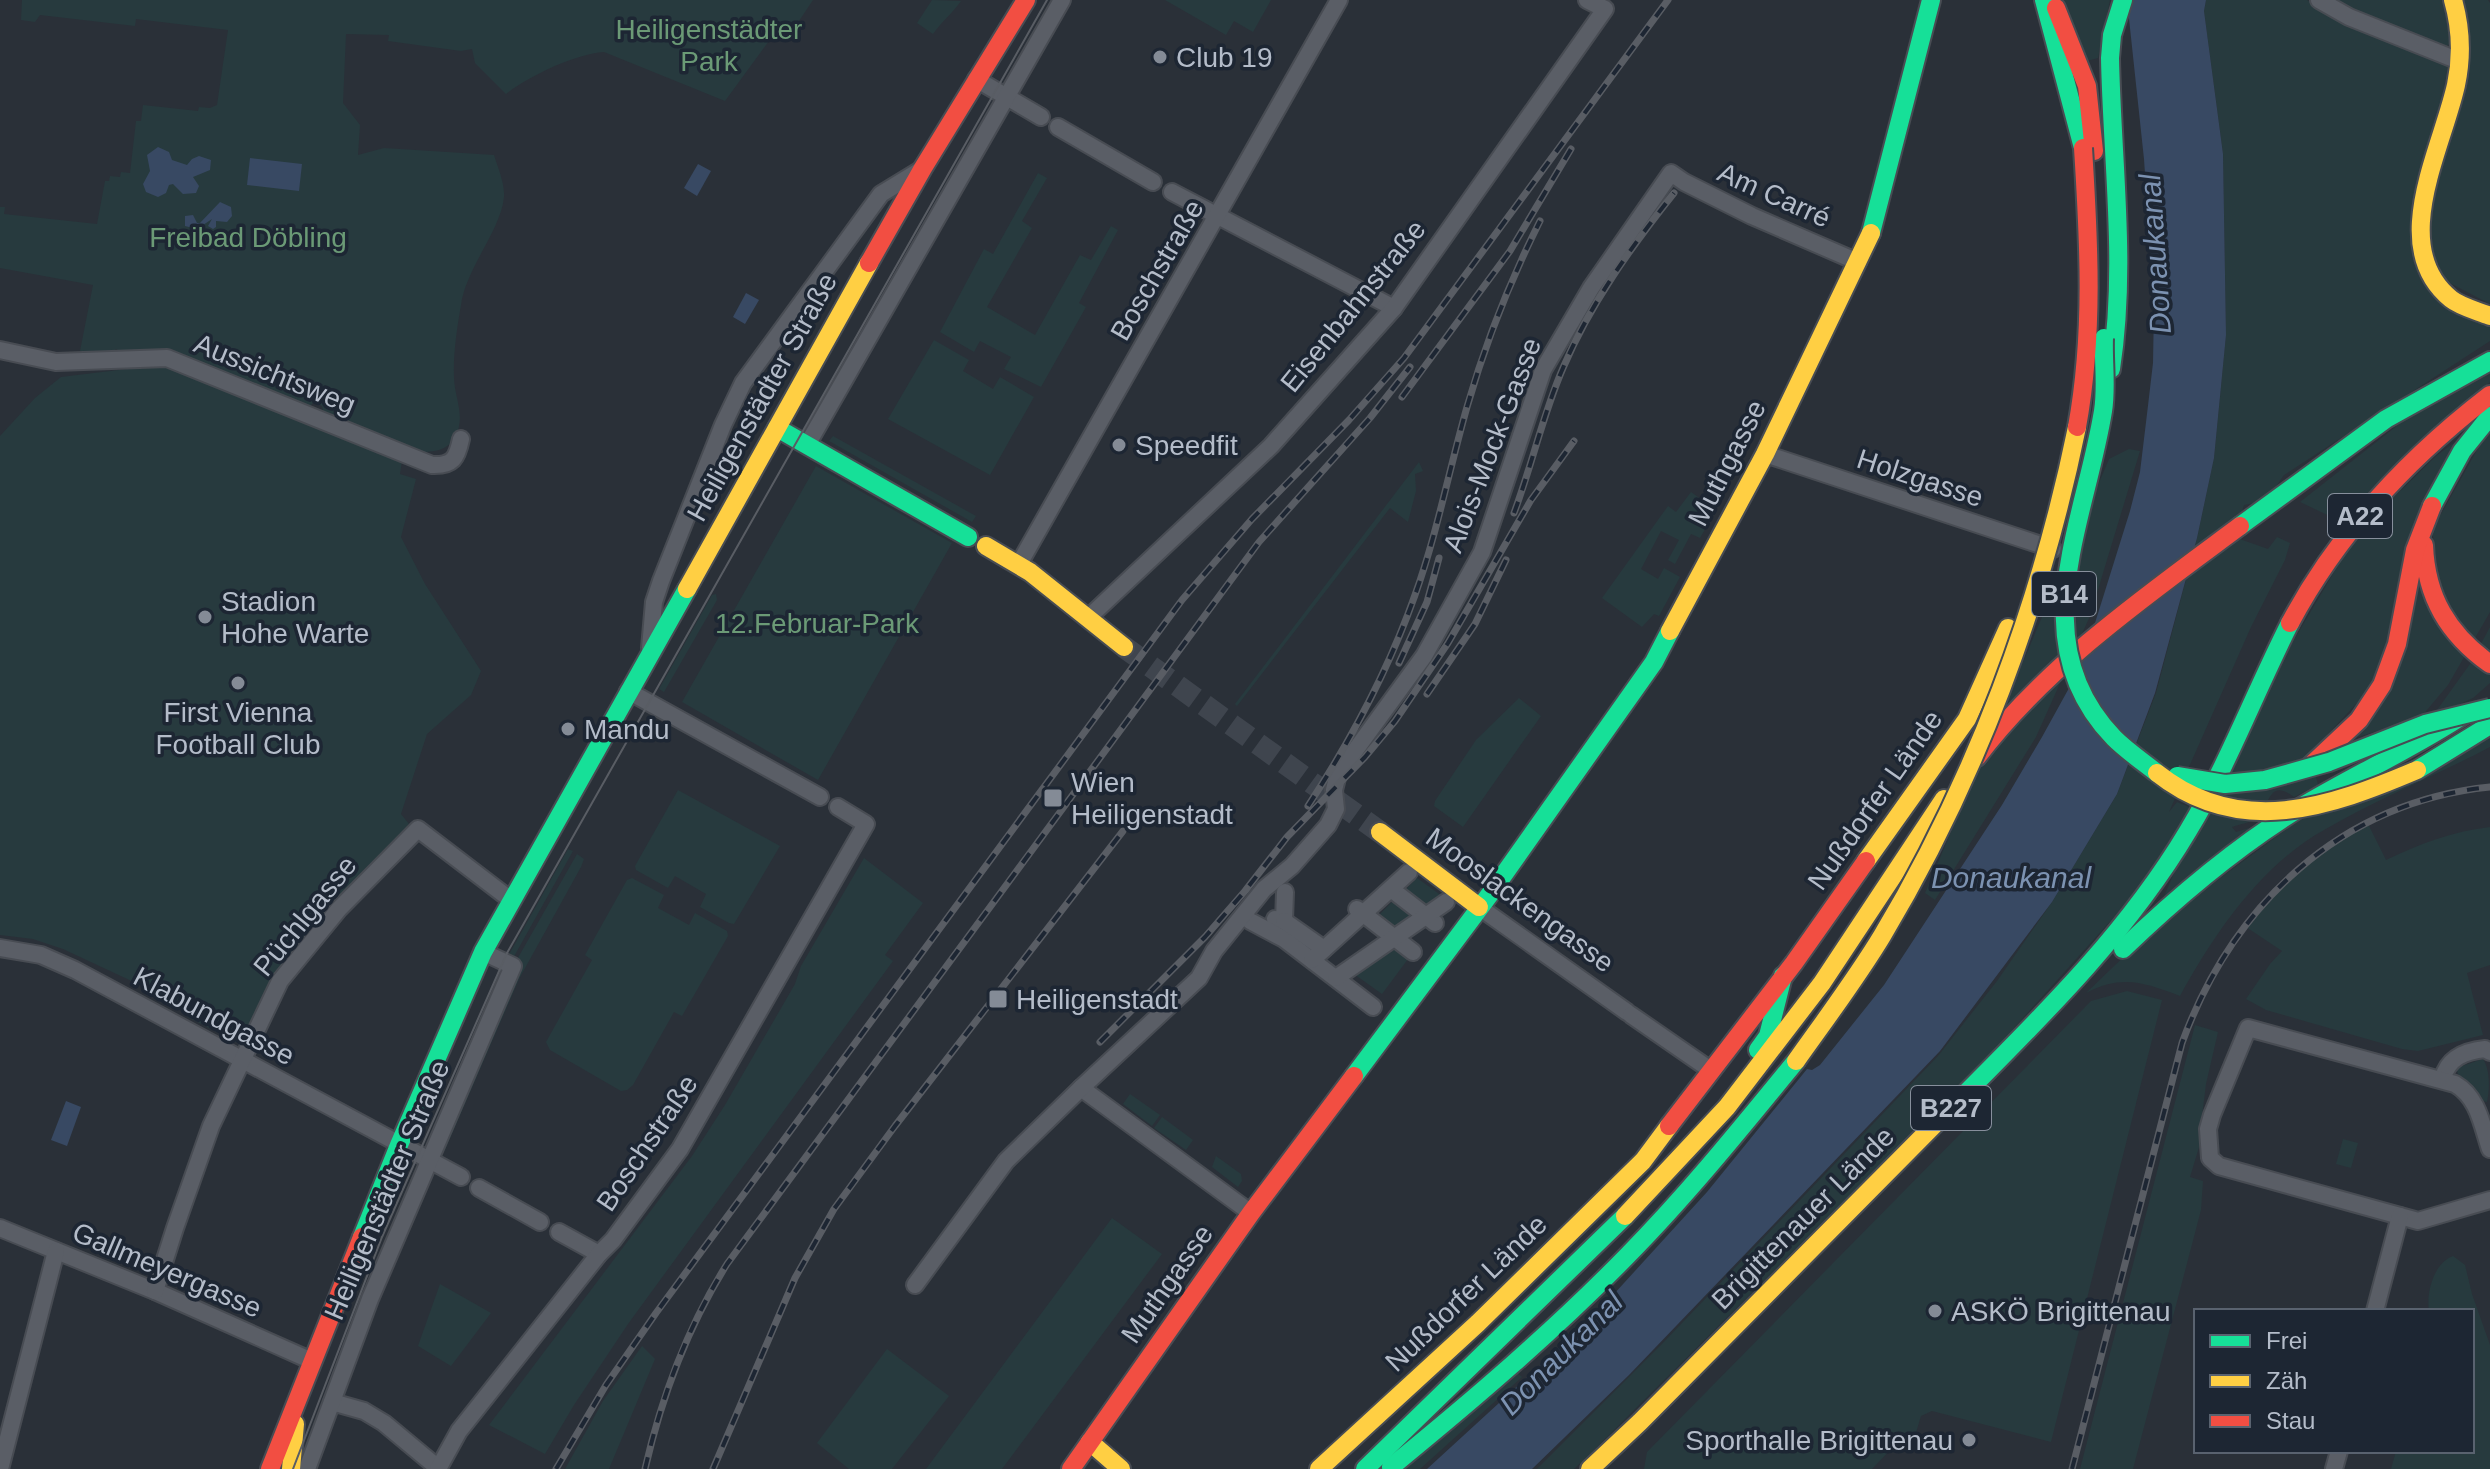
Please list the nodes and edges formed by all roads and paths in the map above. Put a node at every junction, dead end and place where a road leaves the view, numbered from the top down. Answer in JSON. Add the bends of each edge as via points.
{"nodes":[{"id":1,"x":1026,"y":0,"type":"edge"},
{"id":2,"x":1062,"y":0,"type":"edge"},
{"id":3,"x":1339,"y":0,"type":"edge"},
{"id":4,"x":1587,"y":0,"type":"edge"},
{"id":5,"x":1931,"y":0,"type":"edge"},
{"id":6,"x":2044,"y":0,"type":"edge"},
{"id":7,"x":2052,"y":0,"type":"edge"},
{"id":8,"x":2123,"y":0,"type":"edge"},
{"id":9,"x":2319,"y":0,"type":"edge"},
{"id":10,"x":2453,"y":0,"type":"edge"},
{"id":11,"x":2459,"y":61,"type":"junction"},
{"id":12,"x":976,"y":79,"type":"junction"},
{"id":13,"x":1006,"y":97,"type":"junction"},
{"id":14,"x":1041,"y":117,"type":"dead end"},
{"id":15,"x":1058,"y":127,"type":"dead end"},
{"id":16,"x":2083,"y":148,"type":"junction"},
{"id":17,"x":923,"y":168,"type":"junction"},
{"id":18,"x":1671,"y":173,"type":"joint"},
{"id":19,"x":1153,"y":182,"type":"dead end"},
{"id":20,"x":1172,"y":192,"type":"dead end"},
{"id":21,"x":1217,"y":217,"type":"junction"},
{"id":22,"x":1858,"y":262,"type":"junction"},
{"id":23,"x":1394,"y":308,"type":"junction"},
{"id":24,"x":2483,"y":314,"type":"edge"},
{"id":25,"x":0,"y":350,"type":"edge"},
{"id":26,"x":2490,"y":361,"type":"edge"},
{"id":27,"x":2106,"y":390,"type":"junction"},
{"id":28,"x":2490,"y":395,"type":"edge"},
{"id":29,"x":2490,"y":416,"type":"edge"},
{"id":30,"x":777,"y":428,"type":"junction"},
{"id":31,"x":461,"y":439,"type":"dead end"},
{"id":32,"x":807,"y":445,"type":"junction"},
{"id":33,"x":1765,"y":454,"type":"junction"},
{"id":34,"x":2426,"y":521,"type":"junction"},
{"id":35,"x":968,"y":537,"type":"dead end"},
{"id":36,"x":986,"y":546,"type":"dead end"},
{"id":37,"x":2059,"y":551,"type":"junction"},
{"id":38,"x":1019,"y":564,"type":"junction"},
{"id":39,"x":1088,"y":618,"type":"junction"},
{"id":40,"x":1124,"y":647,"type":"tunnel mouth"},
{"id":41,"x":649,"y":653,"type":"junction"},
{"id":42,"x":2490,"y":664,"type":"edge"},
{"id":43,"x":628,"y":691,"type":"junction"},
{"id":44,"x":2490,"y":696,"type":"edge"},
{"id":45,"x":2490,"y":708,"type":"edge"},
{"id":46,"x":2490,"y":725,"type":"edge"},
{"id":47,"x":2309,"y":767,"type":"junction"},
{"id":48,"x":2153,"y":770,"type":"junction"},
{"id":49,"x":820,"y":797,"type":"dead end"},
{"id":50,"x":838,"y":807,"type":"dead end"},
{"id":51,"x":1380,"y":832,"type":"tunnel mouth"},
{"id":52,"x":1409,"y":872,"type":"dead end"},
{"id":53,"x":1391,"y":889,"type":"junction"},
{"id":54,"x":1285,"y":892,"type":"dead end"},
{"id":55,"x":511,"y":900,"type":"junction"},
{"id":56,"x":1446,"y":902,"type":"dead end"},
{"id":57,"x":1479,"y":907,"type":"junction"},
{"id":58,"x":1360,"y":912,"type":"junction"},
{"id":59,"x":1430,"y":920,"type":"junction"},
{"id":60,"x":1261,"y":923,"type":"junction"},
{"id":61,"x":1394,"y":937,"type":"junction"},
{"id":62,"x":0,"y":948,"type":"edge"},
{"id":63,"x":483,"y":952,"type":"junction"},
{"id":64,"x":1413,"y":952,"type":"dead end"},
{"id":65,"x":1318,"y":955,"type":"junction"},
{"id":66,"x":1783,"y":976,"type":"junction"},
{"id":67,"x":1336,"y":978,"type":"junction"},
{"id":68,"x":2054,"y":1004,"type":"junction"},
{"id":69,"x":1373,"y":1007,"type":"dead end"},
{"id":70,"x":2490,"y":1052,"type":"edge"},
{"id":71,"x":241,"y":1060,"type":"junction"},
{"id":72,"x":1712,"y":1071,"type":"junction"},
{"id":73,"x":2443,"y":1078,"type":"junction"},
{"id":74,"x":1081,"y":1088,"type":"junction"},
{"id":75,"x":2489,"y":1137,"type":"edge"},
{"id":76,"x":399,"y":1145,"type":"junction"},
{"id":77,"x":428,"y":1159,"type":"junction"},
{"id":78,"x":461,"y":1177,"type":"dead end"},
{"id":79,"x":479,"y":1188,"type":"dead end"},
{"id":80,"x":2490,"y":1200,"type":"edge"},
{"id":81,"x":1251,"y":1213,"type":"junction"},
{"id":82,"x":1628,"y":1213,"type":"junction"},
{"id":83,"x":2400,"y":1216,"type":"junction"},
{"id":84,"x":540,"y":1222,"type":"dead end"},
{"id":85,"x":0,"y":1228,"type":"edge"},
{"id":86,"x":559,"y":1232,"type":"dead end"},
{"id":87,"x":56,"y":1251,"type":"junction"},
{"id":88,"x":599,"y":1254,"type":"junction"},
{"id":89,"x":915,"y":1285,"type":"dead end"},
{"id":90,"x":155,"y":1291,"type":"junction"},
{"id":91,"x":2376,"y":1309,"type":"edge"},
{"id":92,"x":1488,"y":1348,"type":"junction"},
{"id":93,"x":312,"y":1361,"type":"junction"},
{"id":94,"x":300,"y":1395,"type":"junction"},
{"id":95,"x":332,"y":1402,"type":"junction"},
{"id":96,"x":1640,"y":1422,"type":"junction"},
{"id":97,"x":1090,"y":1442,"type":"junction"},
{"id":98,"x":438,"y":1468,"type":"edge"},
{"id":99,"x":0,"y":1469,"type":"edge"},
{"id":100,"x":270,"y":1469,"type":"edge"},
{"id":101,"x":291,"y":1469,"type":"edge"},
{"id":102,"x":307,"y":1469,"type":"edge"},
{"id":103,"x":1071,"y":1469,"type":"edge"},
{"id":104,"x":1121,"y":1469,"type":"edge"},
{"id":105,"x":1319,"y":1469,"type":"edge"},
{"id":106,"x":1343,"y":1469,"type":"edge"},
{"id":107,"x":1365,"y":1469,"type":"edge"},
{"id":108,"x":1389,"y":1469,"type":"edge"},
{"id":109,"x":1590,"y":1469,"type":"edge"},
{"id":110,"x":1608,"y":1469,"type":"edge"}],
"edges":[{"from":1,"to":12,"type":"main road","name":"Heiligenstädter Straße"},
{"from":2,"to":13,"type":"street"},
{"from":3,"to":21,"type":"street","name":"Boschstraße"},
{"from":4,"to":23,"type":"street","name":"Eisenbahnstraße","via":[[1605,9]]},
{"from":5,"to":22,"type":"main road","name":"Muthgasse","via":[[1873,229]]},
{"from":6,"to":16,"type":"main road","number":"B14"},
{"from":7,"to":37,"type":"main road","name":"Nußdorfer Lände","via":[[2087,86],[2100,204],[2094,398]]},
{"from":8,"to":27,"type":"main road","via":[[2110,58],[2119,265],[2113,363]]},
{"from":9,"to":11,"type":"street"},
{"from":10,"to":11,"type":"main road"},
{"from":11,"to":24,"type":"main road","via":[[2418,230],[2428,271],[2446,295]]},
{"from":12,"to":13,"type":"street"},
{"from":12,"to":17,"type":"main road","name":"Heiligenstädter Straße"},
{"from":13,"to":14,"type":"street"},
{"from":13,"to":32,"type":"street"},
{"from":15,"to":19,"type":"street"},
{"from":16,"to":27,"type":"main road","number":"B14","bridge":true,"via":[[2102,245]]},
{"from":16,"to":108,"type":"main road","bridge":true,"via":[[2089,323],[2071,456],[2027,613],[1959,789],[1929,851],[1881,938],[1796,1061],[1687,1191],[1602,1281]]},
{"from":17,"to":30,"type":"main road","name":"Heiligenstädter Straße"},
{"from":17,"to":41,"type":"street","name":"Heiligenstädter Straße","via":[[881,194],[743,383],[661,581]]},
{"from":18,"to":22,"type":"street","name":"Am Carré","via":[[1701,192]]},
{"from":18,"to":74,"type":"street","name":"Alois-Mock-Gasse","via":[[1591,288],[1543,370],[1482,552],[1424,656],[1338,774],[1336,809],[1328,825],[1264,889],[1199,978]]},
{"from":20,"to":21,"type":"street"},
{"from":21,"to":23,"type":"street"},
{"from":21,"to":38,"type":"street","name":"Boschstraße"},
{"from":22,"to":33,"type":"main road","name":"Muthgasse"},
{"from":23,"to":39,"type":"street","name":"Eisenbahnstraße","via":[[1271,446]]},
{"from":25,"to":31,"type":"street","name":"Aussichtsweg","via":[[56,362],[167,358],[432,465],[450,464]]},
{"from":26,"to":82,"type":"main road","name":"Nußdorfer Lände","number":"A22","bridge":true,"via":[[2386,419],[2213,546],[2079,650],[1999,728],[1785,1035],[1727,1107]]},
{"from":27,"to":48,"type":"main road","number":"B14","bridge":true,"via":[[2066,581],[2063,635],[2088,706],[2119,744]]},
{"from":28,"to":68,"type":"main road","number":"A22","via":[[2414,456],[2358,517],[2306,594],[2213,787],[2163,872]]},
{"from":29,"to":34,"type":"main road","via":[[2445,476]]},
{"from":30,"to":32,"type":"main road"},
{"from":30,"to":41,"type":"main road","name":"Heiligenstädter Straße"},
{"from":32,"to":35,"type":"main road"},
{"from":33,"to":37,"type":"street","name":"Holzgasse"},
{"from":33,"to":57,"type":"main road","name":"Muthgasse","via":[[1649,671]]},
{"from":34,"to":42,"type":"main road","via":[[2425,576],[2437,610],[2459,640]]},
{"from":34,"to":47,"type":"main road","via":[[2390,668],[2370,707]]},
{"from":36,"to":38,"type":"main road"},
{"from":37,"to":66,"type":"main road","name":"Nußdorfer Lände","via":[[2020,596],[1967,719]]},
{"from":38,"to":39,"type":"main road"},
{"from":39,"to":40,"type":"main road"},
{"from":41,"to":43,"type":"main road","name":"Heiligenstädter Straße"},
{"from":43,"to":49,"type":"street"},
{"from":43,"to":55,"type":"main road","name":"Heiligenstädter Straße"},
{"from":44,"to":68,"type":"main road","via":[[2413,748],[2251,839],[2181,893],[2085,986]]},
{"from":45,"to":47,"type":"main road","number":"B14","bridge":true,"via":[[2432,720]]},
{"from":46,"to":48,"type":"main road","bridge":true,"via":[[2417,770],[2350,798],[2291,811],[2230,808],[2185,792]]},
{"from":47,"to":48,"type":"main road","number":"B14","bridge":true,"via":[[2232,784]]},
{"from":50,"to":88,"type":"street","name":"Boschstraße","via":[[866,824],[680,1149]]},
{"from":51,"to":57,"type":"main road","name":"Mooslackengasse"},
{"from":52,"to":53,"type":"street"},
{"from":53,"to":58,"type":"street"},
{"from":53,"to":59,"type":"street"},
{"from":54,"to":60,"type":"street"},
{"from":55,"to":63,"type":"main road","name":"Heiligenstädter Straße"},
{"from":55,"to":71,"type":"street","name":"Püchlgasse","via":[[418,829],[339,909],[280,981]]},
{"from":56,"to":59,"type":"street"},
{"from":57,"to":72,"type":"street","name":"Mooslackengasse"},
{"from":57,"to":81,"type":"main road","name":"Muthgasse"},
{"from":58,"to":61,"type":"street"},
{"from":58,"to":65,"type":"street"},
{"from":59,"to":61,"type":"street"},
{"from":60,"to":65,"type":"street"},
{"from":60,"to":65,"type":"street"},
{"from":61,"to":64,"type":"street"},
{"from":61,"to":67,"type":"street"},
{"from":62,"to":71,"type":"street","name":"Klabundgasse","via":[[41,955],[75,970]]},
{"from":63,"to":76,"type":"main road","name":"Heiligenstädter Straße"},
{"from":63,"to":77,"type":"street","name":"Heiligenstädter Straße","via":[[513,966]]},
{"from":65,"to":67,"type":"street"},
{"from":66,"to":72,"type":"main road","name":"Nußdorfer Lände"},
{"from":66,"to":82,"type":"main road","via":[[1768,1036]]},
{"from":67,"to":69,"type":"street"},
{"from":68,"to":96,"type":"main road","name":"Brigittenauer Lände","number":"B227"},
{"from":70,"to":73,"type":"street","via":[[2478,1049],[2459,1055]]},
{"from":71,"to":76,"type":"street","name":"Klabundgasse"},
{"from":71,"to":90,"type":"street","name":"Püchlgasse","via":[[211,1126]]},
{"from":72,"to":105,"type":"main road","name":"Nußdorfer Lände","via":[[1643,1161]]},
{"from":73,"to":75,"type":"street","via":[[2466,1090]]},
{"from":73,"to":83,"type":"street","via":[[2248,1028],[2208,1129],[2210,1158],[2219,1166]]},
{"from":74,"to":81,"type":"street"},
{"from":74,"to":89,"type":"street","name":"Alois-Mock-Gasse","via":[[1006,1161]]},
{"from":76,"to":77,"type":"street","name":"Klabundgasse"},
{"from":76,"to":93,"type":"main road","name":"Heiligenstädter Straße"},
{"from":77,"to":78,"type":"street","name":"Klabundgasse"},
{"from":77,"to":95,"type":"street","name":"Heiligenstädter Straße"},
{"from":79,"to":84,"type":"street"},
{"from":80,"to":83,"type":"street","via":[[2418,1221]]},
{"from":81,"to":97,"type":"main road","name":"Muthgasse"},
{"from":82,"to":92,"type":"main road","name":"Nußdorfer Lände"},
{"from":83,"to":91,"type":"street"},
{"from":85,"to":87,"type":"street","name":"Gallmeyergasse"},
{"from":86,"to":88,"type":"street"},
{"from":87,"to":90,"type":"street","name":"Gallmeyergasse"},
{"from":87,"to":99,"type":"street"},
{"from":88,"to":98,"type":"street","name":"Boschstraße","via":[[459,1431]]},
{"from":90,"to":93,"type":"street","name":"Gallmeyergasse"},
{"from":92,"to":106,"type":"main road"},
{"from":92,"to":107,"type":"main road","name":"Nußdorfer Lände"},
{"from":93,"to":94,"type":"main road","name":"Heiligenstädter Straße"},
{"from":94,"to":100,"type":"main road","name":"Heiligenstädter Straße"},
{"from":94,"to":101,"type":"main road","name":"Heiligenstädter Straße"},
{"from":95,"to":98,"type":"street","via":[[384,1423]]},
{"from":95,"to":102,"type":"street","name":"Heiligenstädter Straße"},
{"from":96,"to":109,"type":"main road","name":"Brigittenauer Lände","number":"B227"},
{"from":96,"to":110,"type":"main road","via":[[1625,1452]]},
{"from":97,"to":103,"type":"main road","name":"Muthgasse"},
{"from":97,"to":104,"type":"main road"}]}
